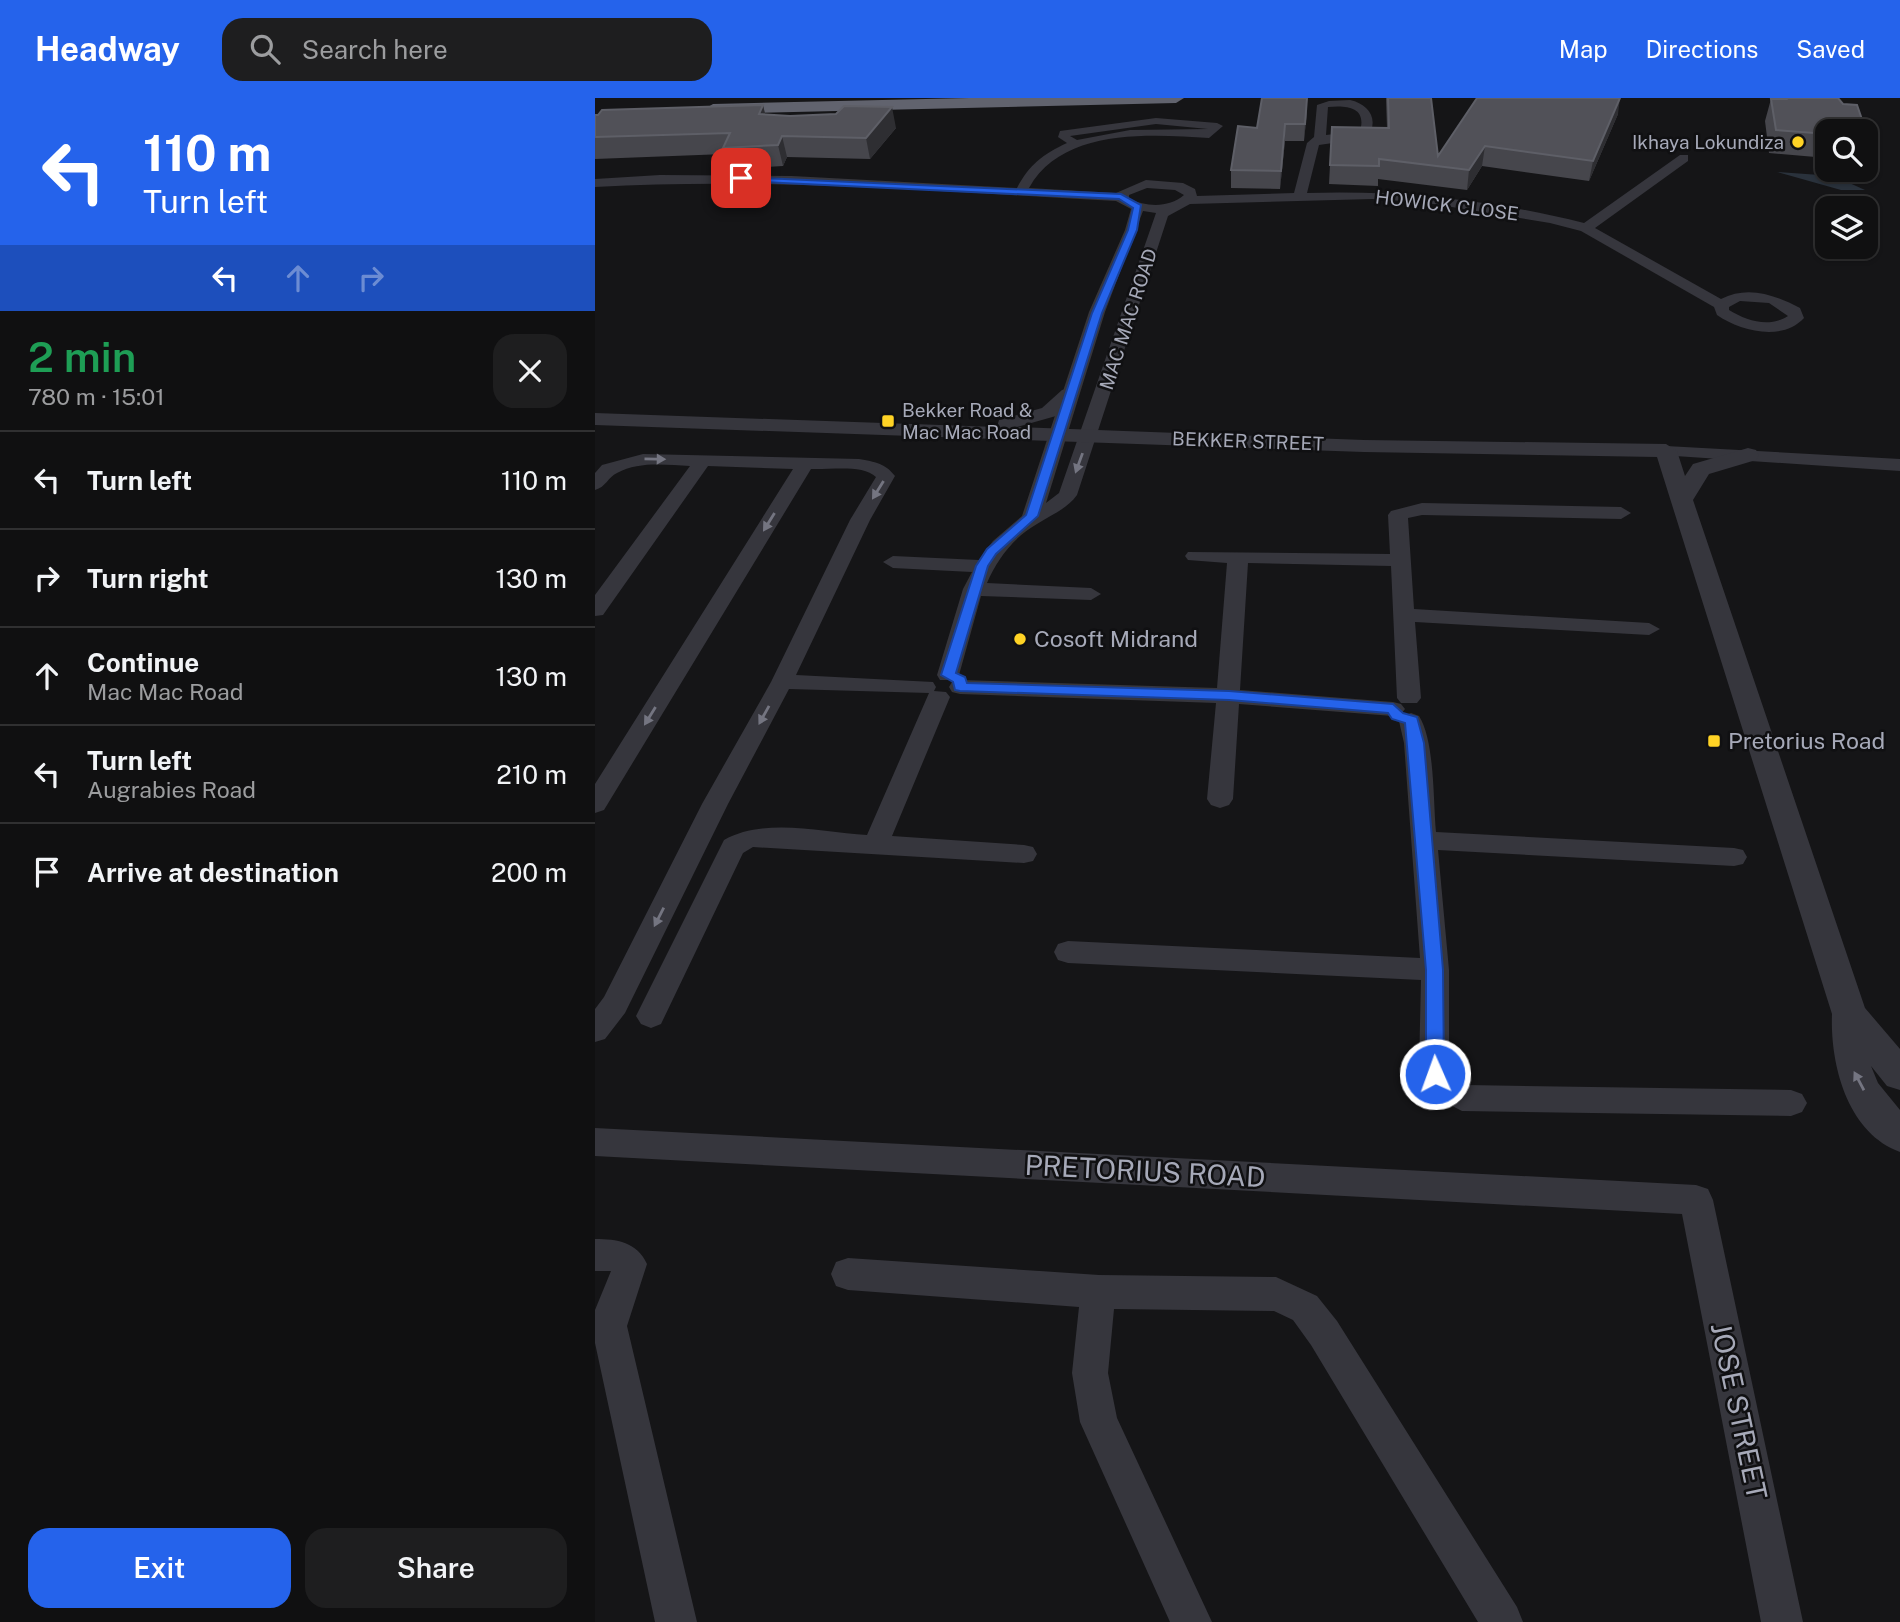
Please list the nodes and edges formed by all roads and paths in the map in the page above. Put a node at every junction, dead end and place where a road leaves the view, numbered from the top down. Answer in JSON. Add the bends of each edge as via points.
{"nodes":[{"id":1,"x":997,"y":98,"type":"edge"},
{"id":2,"x":1176,"y":98,"type":"edge"},
{"id":3,"x":1320,"y":139,"type":"junction"},
{"id":4,"x":1076,"y":144,"type":"junction"},
{"id":5,"x":1684,"y":158,"type":"dead end"},
{"id":6,"x":595,"y":183,"type":"edge"},
{"id":7,"x":1020,"y":193,"type":"junction"},
{"id":8,"x":1121,"y":197,"type":"junction"},
{"id":9,"x":1299,"y":197,"type":"junction"},
{"id":10,"x":1188,"y":200,"type":"junction"},
{"id":11,"x":1138,"y":207,"type":"junction"},
{"id":12,"x":1171,"y":207,"type":"junction"},
{"id":13,"x":1586,"y":228,"type":"junction"},
{"id":14,"x":1689,"y":285,"type":"junction"},
{"id":15,"x":1738,"y":296,"type":"junction"},
{"id":16,"x":1721,"y":305,"type":"junction"},
{"id":17,"x":1097,"y":313,"type":"junction"},
{"id":18,"x":1129,"y":314,"type":"junction"},
{"id":19,"x":1069,"y":394,"type":"junction"},
{"id":20,"x":595,"y":419,"type":"edge"},
{"id":21,"x":942,"y":430,"type":"junction"},
{"id":22,"x":1056,"y":435,"type":"junction"},
{"id":23,"x":1089,"y":435,"type":"junction"},
{"id":24,"x":1560,"y":448,"type":"junction"},
{"id":25,"x":1666,"y":451,"type":"junction"},
{"id":26,"x":1748,"y":455,"type":"junction"},
{"id":27,"x":1804,"y":457,"type":"junction"},
{"id":28,"x":703,"y":461,"type":"junction"},
{"id":29,"x":805,"y":464,"type":"junction"},
{"id":30,"x":1900,"y":465,"type":"edge"},
{"id":31,"x":1900,"y":481,"type":"edge"},
{"id":32,"x":595,"y":484,"type":"edge"},
{"id":33,"x":1684,"y":506,"type":"junction"},
{"id":34,"x":1621,"y":513,"type":"dead end"},
{"id":35,"x":1032,"y":516,"type":"junction"},
{"id":36,"x":1195,"y":556,"type":"dead end"},
{"id":37,"x":1238,"y":557,"type":"junction"},
{"id":38,"x":1403,"y":560,"type":"junction"},
{"id":39,"x":893,"y":562,"type":"dead end"},
{"id":40,"x":982,"y":566,"type":"junction"},
{"id":41,"x":972,"y":589,"type":"junction"},
{"id":42,"x":1091,"y":594,"type":"dead end"},
{"id":43,"x":595,"y":610,"type":"edge"},
{"id":44,"x":1405,"y":615,"type":"junction"},
{"id":45,"x":1649,"y":629,"type":"dead end"},
{"id":46,"x":782,"y":682,"type":"junction"},
{"id":47,"x":943,"y":686,"type":"junction"},
{"id":48,"x":1229,"y":696,"type":"junction"},
{"id":49,"x":1404,"y":709,"type":"junction"},
{"id":50,"x":1220,"y":799,"type":"dead end"},
{"id":51,"x":595,"y":804,"type":"edge"},
{"id":52,"x":1424,"y":840,"type":"junction"},
{"id":53,"x":876,"y":843,"type":"junction"},
{"id":54,"x":1024,"y":853,"type":"dead end"},
{"id":55,"x":1734,"y":857,"type":"dead end"},
{"id":56,"x":1068,"y":952,"type":"dead end"},
{"id":57,"x":1434,"y":970,"type":"junction"},
{"id":58,"x":1850,"y":1014,"type":"junction"},
{"id":59,"x":651,"y":1016,"type":"dead end"},
{"id":60,"x":595,"y":1030,"type":"edge"},
{"id":61,"x":1900,"y":1075,"type":"edge"},
{"id":62,"x":1791,"y":1103,"type":"dead end"},
{"id":63,"x":1900,"y":1135,"type":"edge"},
{"id":64,"x":595,"y":1142,"type":"edge"},
{"id":65,"x":1696,"y":1200,"type":"joint"},
{"id":66,"x":595,"y":1255,"type":"edge"},
{"id":67,"x":848,"y":1275,"type":"dead end"},
{"id":68,"x":1099,"y":1292,"type":"junction"},
{"id":69,"x":676,"y":1622,"type":"edge"},
{"id":70,"x":1191,"y":1622,"type":"edge"},
{"id":71,"x":1502,"y":1622,"type":"edge"},
{"id":72,"x":1782,"y":1622,"type":"edge"}],
"edges":[{"from":1,"to":2,"type":"highway","via":[[695,109]]},
{"from":3,"to":3,"type":"street","via":[[1323,105],[1361,105],[1366,111],[1368,126],[1363,135]]},
{"from":3,"to":9,"type":"street","via":[[1310,147]]},
{"from":4,"to":4,"type":"street","via":[[1128,134],[1209,134],[1217,126],[1156,121],[1064,134]]},
{"from":4,"to":7,"type":"street","via":[[1057,150],[1034,168]]},
{"from":5,"to":13,"type":"street"},
{"from":6,"to":7,"type":"street","via":[[767,179]]},
{"from":7,"to":8,"type":"street"},
{"from":8,"to":10,"type":"street","via":[[1135,186],[1157,183],[1186,189]]},
{"from":8,"to":11,"type":"street"},
{"from":9,"to":10,"type":"street","name":"HOWICK CLOSE"},
{"from":9,"to":13,"type":"street","name":"HOWICK CLOSE","via":[[1421,198]]},
{"from":10,"to":12,"type":"street"},
{"from":11,"to":12,"type":"street"},
{"from":11,"to":17,"type":"street","name":"MAC MAC ROAD"},
{"from":12,"to":18,"type":"street","name":"MAC MAC ROAD","via":[[1162,214]]},
{"from":13,"to":14,"type":"street","name":"HOWICK CLOSE"},
{"from":14,"to":15,"type":"street","name":"HOWICK CLOSE"},
{"from":14,"to":16,"type":"street","name":"HOWICK CLOSE"},
{"from":15,"to":16,"type":"street"},
{"from":15,"to":16,"type":"street","via":[[1772,299],[1795,311],[1796,318],[1789,324],[1759,326],[1730,318]]},
{"from":17,"to":18,"type":"street"},
{"from":17,"to":19,"type":"street","name":"MAC MAC ROAD"},
{"from":18,"to":23,"type":"street","name":"MAC MAC ROAD"},
{"from":19,"to":21,"type":"street","via":[[1058,407],[1032,419]]},
{"from":19,"to":22,"type":"street","name":"MAC MAC ROAD"},
{"from":20,"to":21,"type":"street","name":"BEKKER STREET"},
{"from":21,"to":22,"type":"street","name":"BEKKER STREET"},
{"from":22,"to":23,"type":"street","name":"BEKKER STREET"},
{"from":22,"to":35,"type":"street","name":"MAC MAC ROAD"},
{"from":23,"to":24,"type":"street","name":"BEKKER STREET"},
{"from":23,"to":35,"type":"street","one_way":true,"via":[[1068,495],[1054,509]]},
{"from":24,"to":25,"type":"street","name":"BEKKER STREET"},
{"from":24,"to":33,"type":"street","via":[[1623,460],[1644,469]]},
{"from":25,"to":26,"type":"street","name":"BEKKER STREET"},
{"from":25,"to":33,"type":"street"},
{"from":26,"to":27,"type":"street","name":"BEKKER STREET"},
{"from":26,"to":33,"type":"street","via":[[1701,469]]},
{"from":27,"to":30,"type":"street","name":"BEKKER STREET"},
{"from":27,"to":31,"type":"street"},
{"from":28,"to":29,"type":"street"},
{"from":32,"to":28,"type":"street","one_way":true,"via":[[609,469],[631,460]]},
{"from":28,"to":43,"type":"street"},
{"from":29,"to":46,"type":"street","one_way":true,"via":[[859,465],[882,470],[886,476]]},
{"from":29,"to":51,"type":"street","one_way":true},
{"from":33,"to":58,"type":"street"},
{"from":34,"to":38,"type":"street","via":[[1407,512],[1398,515]]},
{"from":35,"to":40,"type":"street"},
{"from":36,"to":37,"type":"street"},
{"from":37,"to":38,"type":"street"},
{"from":37,"to":48,"type":"street"},
{"from":38,"to":44,"type":"street"},
{"from":39,"to":40,"type":"street"},
{"from":40,"to":41,"type":"street"},
{"from":41,"to":42,"type":"street"},
{"from":41,"to":47,"type":"street"},
{"from":44,"to":45,"type":"street"},
{"from":44,"to":49,"type":"street"},
{"from":46,"to":47,"type":"street"},
{"from":46,"to":60,"type":"street","one_way":true,"via":[[615,1005]]},
{"from":47,"to":48,"type":"street"},
{"from":47,"to":53,"type":"street"},
{"from":48,"to":49,"type":"street"},
{"from":48,"to":50,"type":"street"},
{"from":49,"to":52,"type":"street"},
{"from":52,"to":55,"type":"street"},
{"from":52,"to":57,"type":"street"},
{"from":53,"to":54,"type":"street"},
{"from":53,"to":59,"type":"street","via":[[761,837],[733,847]]},
{"from":56,"to":57,"type":"street"},
{"from":57,"to":62,"type":"street","via":[[1435,1074],[1450,1093],[1462,1098]]},
{"from":58,"to":61,"type":"street"},
{"from":63,"to":58,"type":"street","one_way":true,"via":[[1854,1077],[1848,1047]]},
{"from":64,"to":65,"type":"street","name":"PRETORIUS ROAD"},
{"from":65,"to":72,"type":"street","name":"JOSE STREET"},
{"from":66,"to":69,"type":"street","via":[[615,1255],[629,1264],[626,1286],[611,1304],[609,1326]]},
{"from":67,"to":68,"type":"street"},
{"from":68,"to":70,"type":"street","via":[[1087,1376],[1090,1397]]},
{"from":68,"to":71,"type":"street","via":[[1276,1294],[1305,1308]]}]}
